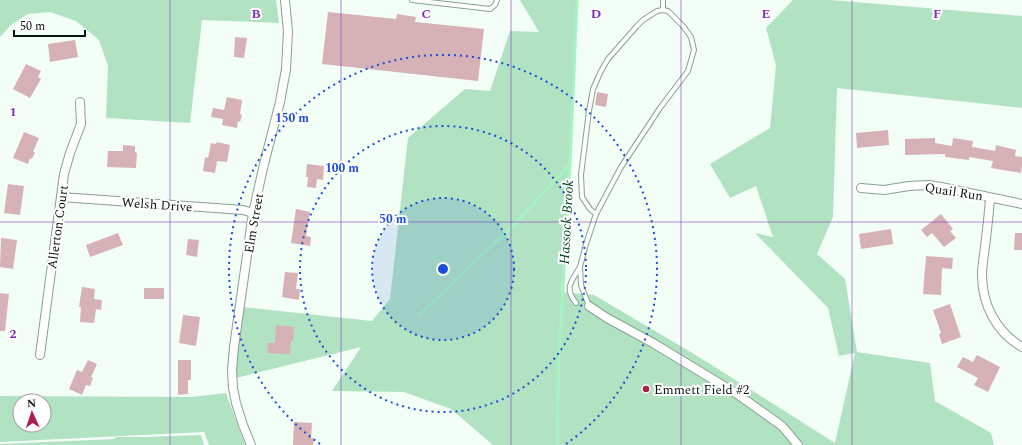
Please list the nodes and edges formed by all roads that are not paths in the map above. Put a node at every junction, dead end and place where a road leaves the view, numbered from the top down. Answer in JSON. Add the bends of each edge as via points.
{"nodes":[{"id":1,"x":285,"y":0,"type":"edge"},
{"id":2,"x":412,"y":0,"type":"edge"},
{"id":3,"x":497,"y":0,"type":"edge"},
{"id":4,"x":664,"y":0,"type":"edge"},
{"id":5,"x":663,"y":10,"type":"junction"},
{"id":6,"x":80,"y":102,"type":"dead end"},
{"id":7,"x":861,"y":188,"type":"dead end"},
{"id":8,"x":61,"y":197,"type":"junction"},
{"id":9,"x":990,"y":198,"type":"junction"},
{"id":10,"x":1022,"y":204,"type":"edge"},
{"id":11,"x":253,"y":213,"type":"junction"},
{"id":12,"x":596,"y":214,"type":"junction"},
{"id":13,"x":580,"y":267,"type":"junction"},
{"id":14,"x":576,"y":303,"type":"dead end"},
{"id":15,"x":589,"y":306,"type":"joint"},
{"id":16,"x":1022,"y":347,"type":"edge"},
{"id":17,"x":40,"y":355,"type":"dead end"},
{"id":18,"x":251,"y":445,"type":"edge"},
{"id":19,"x":798,"y":445,"type":"edge"}],
"edges":[{"from":1,"to":11,"type":"street","name":"Elm Street","via":[[288,32],[286,69]]},
{"from":2,"to":3,"type":"lane","via":[[490,9]]},
{"from":4,"to":5,"type":"lane"},
{"from":5,"to":12,"type":"lane","via":[[643,20],[618,48],[601,71],[593,89],[581,175],[582,197]]},
{"from":5,"to":12,"type":"lane","via":[[668,11],[691,37],[694,50],[688,71],[660,108]]},
{"from":6,"to":8,"type":"street","name":"Allerton Court","via":[[81,124],[64,174]]},
{"from":7,"to":9,"type":"street","name":"Quail Run","via":[[884,190],[929,185]]},
{"from":8,"to":11,"type":"street","name":"Welsh Drive","via":[[243,210]]},
{"from":8,"to":17,"type":"street","name":"Allerton Court"},
{"from":9,"to":10,"type":"street","name":"Quail Run"},
{"from":9,"to":16,"type":"street","via":[[982,274],[983,289],[986,302],[998,325]]},
{"from":11,"to":18,"type":"street","name":"Elm Street","via":[[232,370],[236,403]]},
{"from":12,"to":13,"type":"lane"},
{"from":13,"to":14,"type":"lane","via":[[570,286],[570,293]]},
{"from":13,"to":15,"type":"lane","via":[[581,286]]},
{"from":15,"to":19,"type":"street","via":[[737,394],[782,426]]}]}
